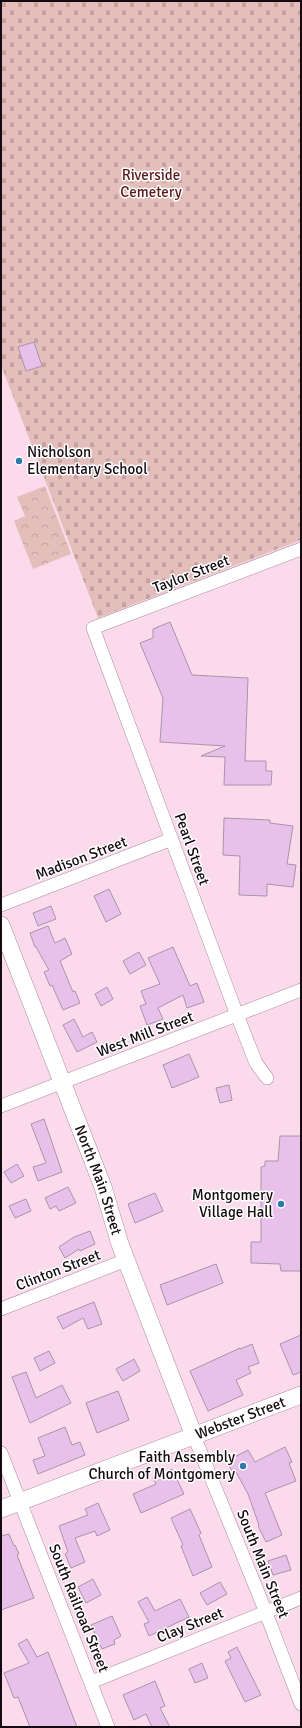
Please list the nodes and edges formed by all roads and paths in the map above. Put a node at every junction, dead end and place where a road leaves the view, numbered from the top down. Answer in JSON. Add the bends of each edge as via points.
{"nodes":[{"id":1,"x":301,"y":549,"type":"edge"},
{"id":2,"x":93,"y":628,"type":"joint"},
{"id":3,"x":172,"y":839,"type":"junction"},
{"id":4,"x":1,"y":906,"type":"edge"},
{"id":5,"x":1,"y":925,"type":"edge"},
{"id":6,"x":301,"y":990,"type":"edge"},
{"id":7,"x":237,"y":1015,"type":"junction"},
{"id":8,"x":267,"y":1078,"type":"dead end"},
{"id":9,"x":62,"y":1083,"type":"junction"},
{"id":10,"x":1,"y":1106,"type":"edge"},
{"id":11,"x":126,"y":1260,"type":"junction"},
{"id":12,"x":1,"y":1309,"type":"edge"},
{"id":13,"x":301,"y":1395,"type":"edge"},
{"id":14,"x":194,"y":1436,"type":"junction"},
{"id":15,"x":1,"y":1454,"type":"edge"},
{"id":16,"x":20,"y":1502,"type":"junction"},
{"id":17,"x":1,"y":1509,"type":"edge"},
{"id":18,"x":301,"y":1598,"type":"edge"},
{"id":19,"x":266,"y":1612,"type":"junction"},
{"id":20,"x":91,"y":1682,"type":"junction"},
{"id":21,"x":301,"y":1704,"type":"edge"},
{"id":22,"x":108,"y":1727,"type":"edge"}],
"edges":[{"from":1,"to":2,"type":"street","name":"Taylor Street"},
{"from":2,"to":3,"type":"street","name":"Pearl Street"},
{"from":3,"to":4,"type":"street","name":"Madison Street"},
{"from":3,"to":7,"type":"street","name":"Pearl Street"},
{"from":5,"to":9,"type":"street","name":"North Main Street"},
{"from":6,"to":7,"type":"street","name":"West Mill Street"},
{"from":7,"to":8,"type":"street","name":"Pearl Street","via":[[256,1063]]},
{"from":7,"to":9,"type":"street","name":"West Mill Street"},
{"from":9,"to":10,"type":"street","name":"West Mill Street"},
{"from":9,"to":11,"type":"street","name":"North Main Street","via":[[103,1188]]},
{"from":11,"to":12,"type":"street","name":"Clinton Street"},
{"from":11,"to":14,"type":"street","name":"North Main Street"},
{"from":13,"to":14,"type":"street","name":"Webster Street"},
{"from":14,"to":16,"type":"street","name":"Webster Street"},
{"from":14,"to":19,"type":"street","name":"South Main Street"},
{"from":15,"to":16,"type":"street","name":"South Railroad Street"},
{"from":16,"to":17,"type":"street","name":"Webster Street"},
{"from":16,"to":20,"type":"street","name":"South Railroad Street"},
{"from":18,"to":19,"type":"street","name":"Clay Street"},
{"from":19,"to":20,"type":"street","name":"Clay Street"},
{"from":19,"to":21,"type":"street","name":"South Main Street"},
{"from":20,"to":22,"type":"street","name":"South Railroad Street"}]}
